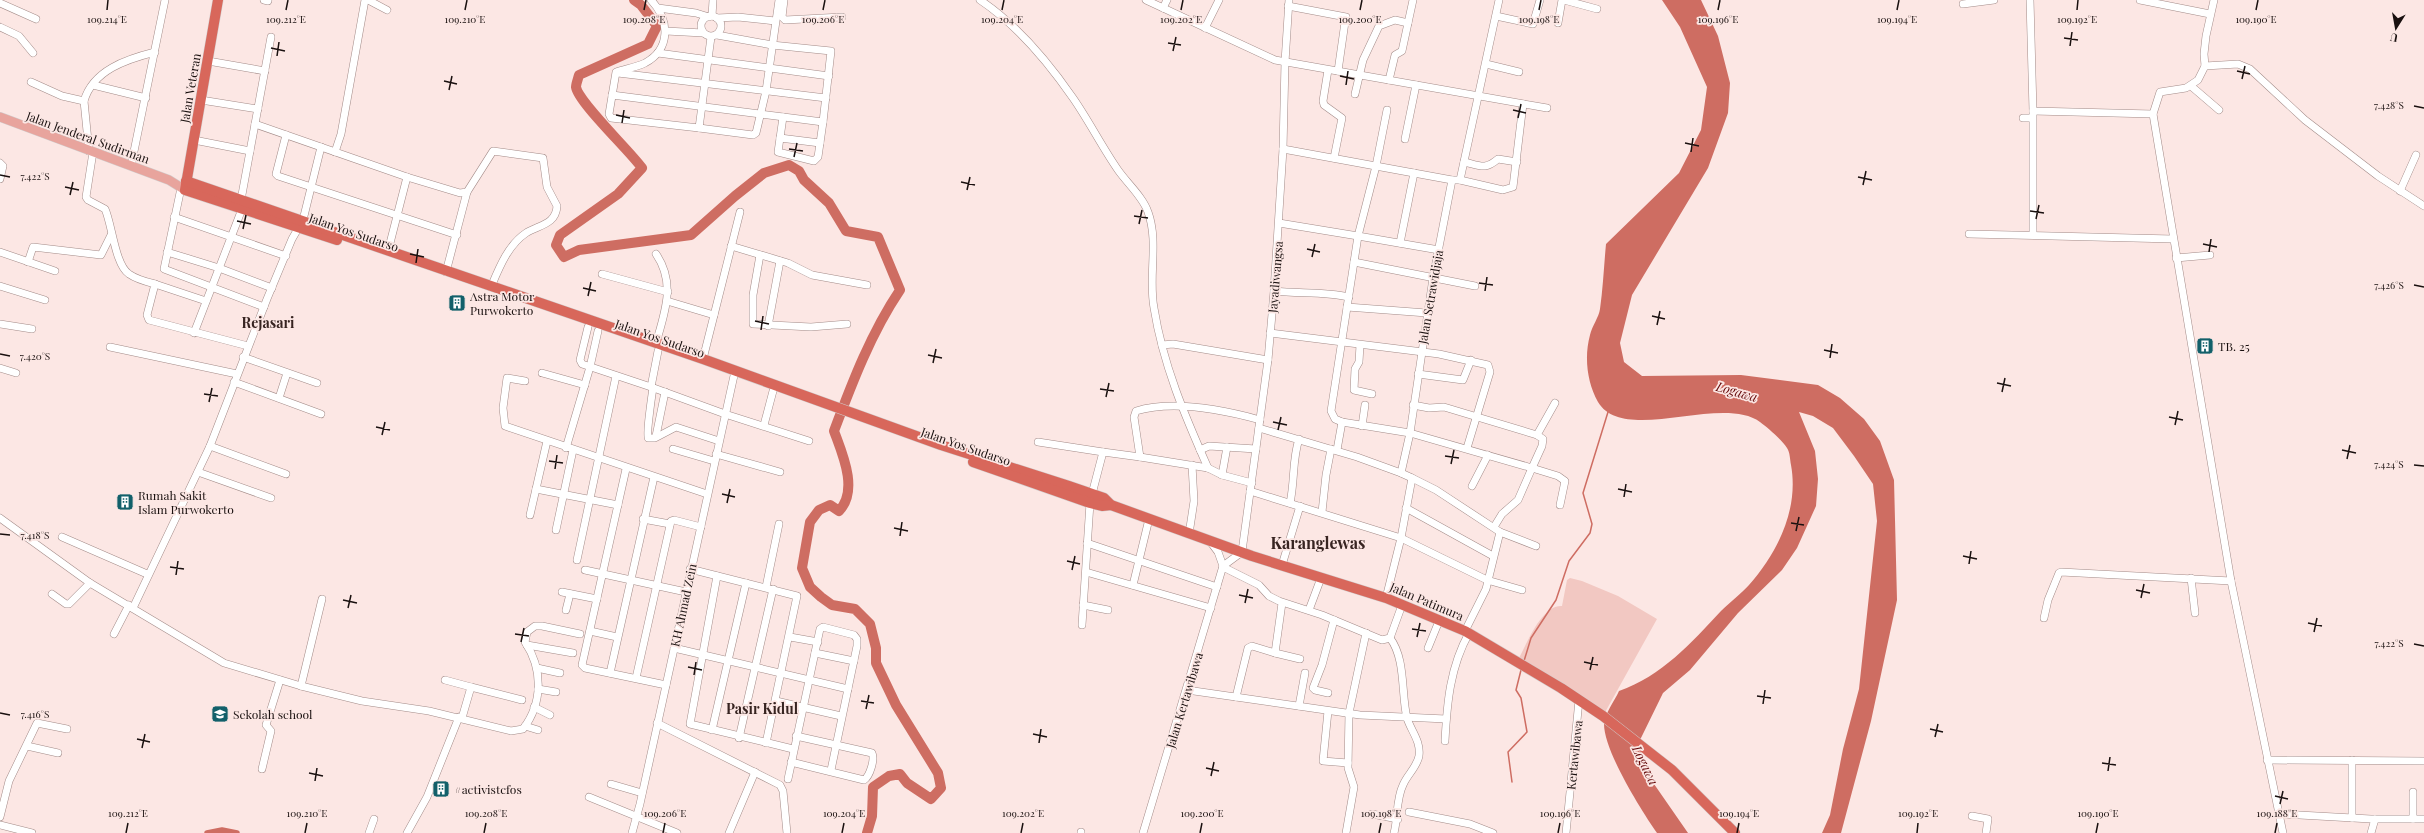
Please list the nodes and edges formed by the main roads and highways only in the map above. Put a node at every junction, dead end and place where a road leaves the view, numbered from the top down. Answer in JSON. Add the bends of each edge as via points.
{"nodes":[{"id":1,"x":218,"y":0,"type":"edge"},
{"id":2,"x":0,"y":117,"type":"edge"},
{"id":3,"x":184,"y":186,"type":"junction"},
{"id":4,"x":301,"y":224,"type":"junction"},
{"id":5,"x":657,"y":347,"type":"junction"},
{"id":6,"x":734,"y":374,"type":"junction"},
{"id":7,"x":814,"y":403,"type":"junction"},
{"id":8,"x":1242,"y":552,"type":"joint"},
{"id":9,"x":1735,"y":833,"type":"edge"}],
"edges":[{"from":1,"to":3,"type":"highway","name":"Jalan Veteran"},
{"from":2,"to":3,"type":"main road","name":"Jalan Jenderal Sudirman"},
{"from":3,"to":4,"type":"highway","name":"Jalan Yos Sudarso"},
{"from":4,"to":5,"type":"highway","name":"Jalan Yos Sudarso","via":[[388,251]]},
{"from":4,"to":5,"type":"highway","name":"Jalan Yos Sudarso","via":[[598,331]]},
{"from":5,"to":6,"type":"highway","name":"Jalan Yos Sudarso"},
{"from":5,"to":6,"type":"highway","name":"Jalan Yos Sudarso","via":[[703,359]]},
{"from":6,"to":7,"type":"highway","name":"Jalan Yos Sudarso"},
{"from":6,"to":7,"type":"highway","name":"Jalan Yos Sudarso","via":[[773,391]]},
{"from":7,"to":8,"type":"highway","name":"Jalan Yos Sudarso","via":[[1091,498],[1104,498],[1111,505]]},
{"from":8,"to":9,"type":"highway","name":"Jalan Patimura","via":[[1386,598],[1467,632],[1590,707],[1672,770]]}]}
